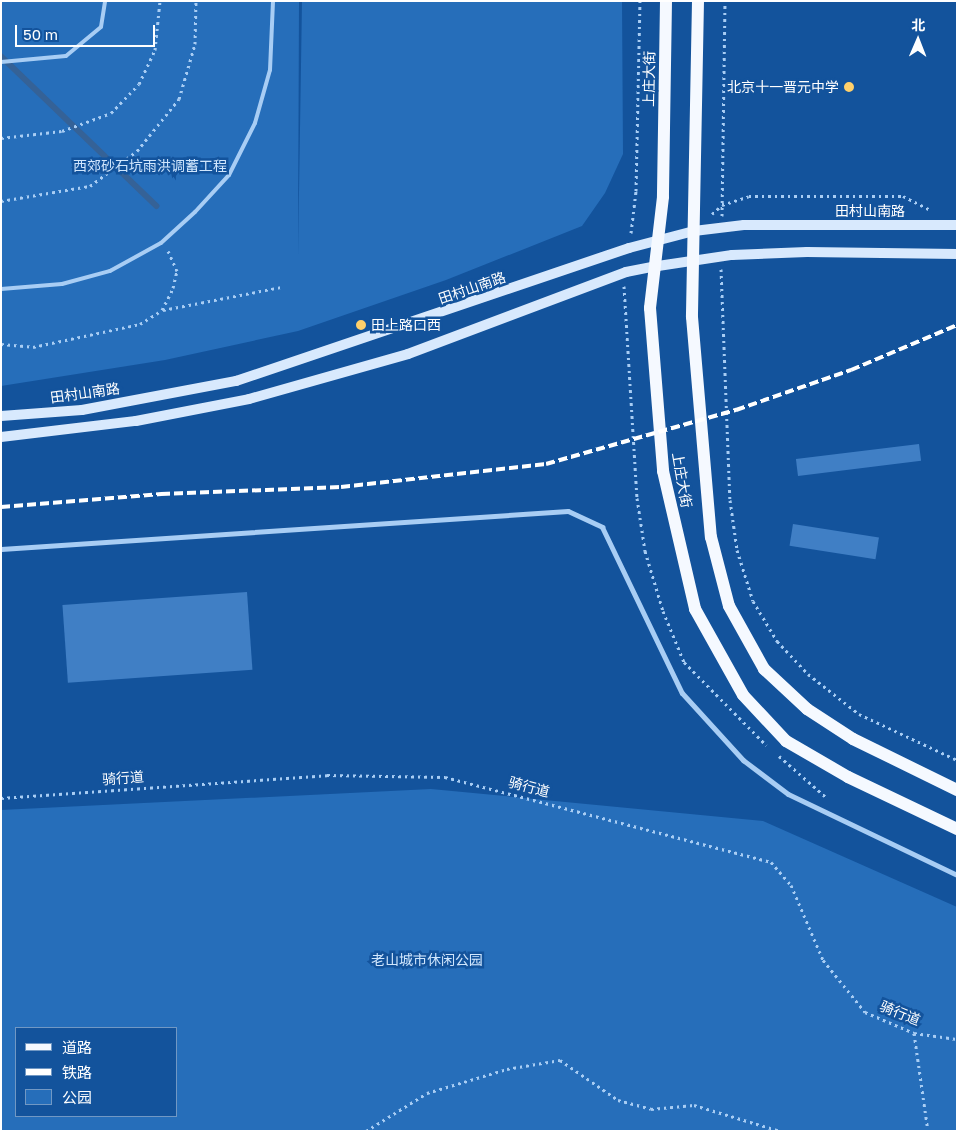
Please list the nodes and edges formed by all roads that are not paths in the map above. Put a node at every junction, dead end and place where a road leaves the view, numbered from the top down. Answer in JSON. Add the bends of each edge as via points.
{"nodes":[{"id":1,"x":105,"y":1,"type":"edge"},
{"id":2,"x":273,"y":1,"type":"edge"},
{"id":3,"x":666,"y":1,"type":"edge"},
{"id":4,"x":698,"y":1,"type":"edge"},
{"id":5,"x":1,"y":62,"type":"edge"},
{"id":6,"x":957,"y":225,"type":"edge"},
{"id":7,"x":694,"y":231,"type":"junction"},
{"id":8,"x":660,"y":239,"type":"junction"},
{"id":9,"x":957,"y":254,"type":"edge"},
{"id":10,"x":693,"y":259,"type":"junction"},
{"id":11,"x":658,"y":266,"type":"junction"},
{"id":12,"x":1,"y":289,"type":"edge"},
{"id":13,"x":1,"y":416,"type":"edge"},
{"id":14,"x":1,"y":437,"type":"edge"},
{"id":15,"x":1,"y":549,"type":"edge"},
{"id":16,"x":957,"y":790,"type":"edge"},
{"id":17,"x":957,"y":829,"type":"edge"},
{"id":18,"x":957,"y":875,"type":"edge"}],
"edges":[{"from":1,"to":5,"type":"lane","via":[[101,26],[84,46],[66,56]]},
{"from":2,"to":12,"type":"lane","via":[[270,70],[255,123],[229,175],[161,243],[110,271],[62,284]]},
{"from":3,"to":8,"type":"main road","name":"上庄大街"},
{"from":4,"to":7,"type":"main road","name":"上庄大街"},
{"from":6,"to":7,"type":"main road","name":"田村山南路"},
{"from":7,"to":8,"type":"main road","name":"田村山南路"},
{"from":7,"to":10,"type":"main road","name":"上庄大街"},
{"from":8,"to":11,"type":"main road","name":"上庄大街"},
{"from":8,"to":13,"type":"main road","name":"田村山南路","via":[[236,380],[82,410]]},
{"from":9,"to":10,"type":"main road","via":[[807,252]]},
{"from":10,"to":11,"type":"main road"},
{"from":10,"to":16,"type":"main road","name":"上庄大街","via":[[692,317],[711,537],[729,606],[743,636],[764,668],[807,709],[853,739]]},
{"from":11,"to":14,"type":"main road","via":[[626,272],[408,354],[249,399],[136,421]]},
{"from":11,"to":17,"type":"main road","name":"上庄大街","via":[[650,308],[663,471],[695,609],[743,695],[786,741],[848,777]]},
{"from":15,"to":18,"type":"street","via":[[568,511],[602,527],[682,693],[743,760],[788,794]]}]}
